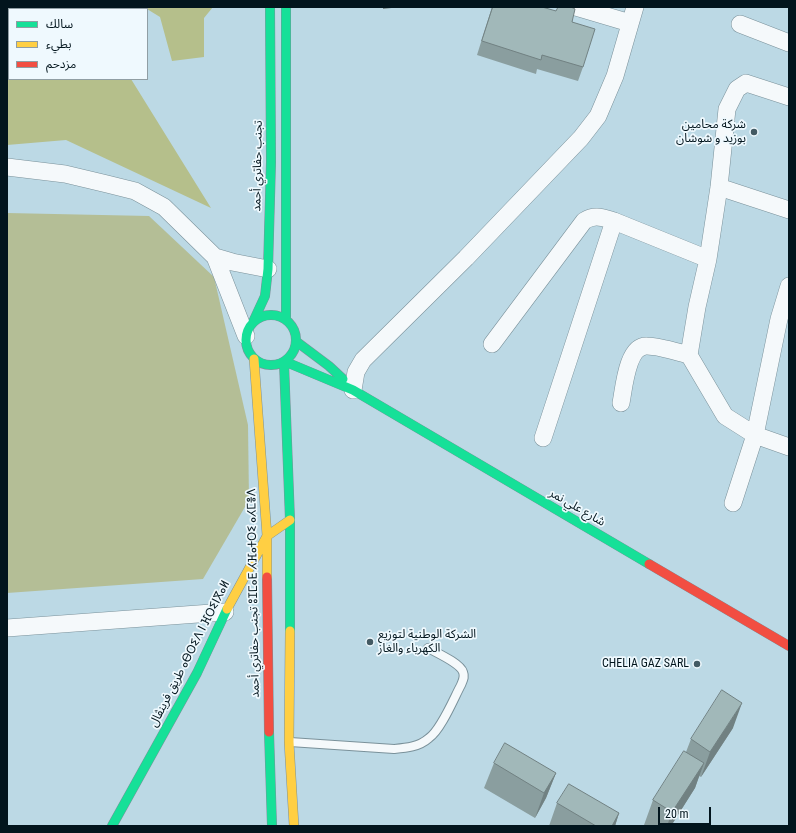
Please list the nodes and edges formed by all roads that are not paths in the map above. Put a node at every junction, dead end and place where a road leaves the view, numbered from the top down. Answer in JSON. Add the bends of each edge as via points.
{"nodes":[{"id":1,"x":270,"y":7,"type":"edge"},
{"id":2,"x":286,"y":7,"type":"edge"},
{"id":3,"x":576,"y":7,"type":"edge"},
{"id":4,"x":632,"y":15,"type":"edge"},
{"id":5,"x":740,"y":24,"type":"dead end"},
{"id":6,"x":789,"y":43,"type":"edge"},
{"id":7,"x":789,"y":97,"type":"edge"},
{"id":8,"x":7,"y":167,"type":"edge"},
{"id":9,"x":719,"y":187,"type":"junction"},
{"id":10,"x":789,"y":210,"type":"edge"},
{"id":11,"x":614,"y":221,"type":"junction"},
{"id":12,"x":215,"y":257,"type":"junction"},
{"id":13,"x":708,"y":259,"type":"junction"},
{"id":14,"x":268,"y":270,"type":"junction"},
{"id":15,"x":789,"y":286,"type":"edge"},
{"id":16,"x":286,"y":319,"type":"junction"},
{"id":17,"x":784,"y":321,"type":"edge"},
{"id":18,"x":250,"y":329,"type":"junction"},
{"id":19,"x":297,"y":342,"type":"junction"},
{"id":20,"x":492,"y":344,"type":"dead end"},
{"id":21,"x":689,"y":355,"type":"junction"},
{"id":22,"x":254,"y":359,"type":"junction"},
{"id":23,"x":285,"y":362,"type":"junction"},
{"id":24,"x":353,"y":390,"type":"junction"},
{"id":25,"x":621,"y":403,"type":"dead end"},
{"id":26,"x":755,"y":435,"type":"junction"},
{"id":27,"x":543,"y":438,"type":"dead end"},
{"id":28,"x":789,"y":447,"type":"edge"},
{"id":29,"x":733,"y":503,"type":"dead end"},
{"id":30,"x":290,"y":520,"type":"junction"},
{"id":31,"x":267,"y":536,"type":"junction"},
{"id":32,"x":225,"y":612,"type":"junction"},
{"id":33,"x":7,"y":628,"type":"edge"},
{"id":34,"x":789,"y":646,"type":"edge"},
{"id":35,"x":428,"y":648,"type":"dead end"},
{"id":36,"x":279,"y":742,"type":"junction"},
{"id":37,"x":112,"y":826,"type":"edge"},
{"id":38,"x":272,"y":826,"type":"edge"},
{"id":39,"x":294,"y":826,"type":"edge"}],
"edges":[{"from":1,"to":14,"type":"main road","name":"تجنب حفاتري أحمد","via":[[271,162]]},
{"from":2,"to":16,"type":"main road"},
{"from":3,"to":4,"type":"street"},
{"from":4,"to":24,"type":"street","via":[[615,76],[598,116],[581,138],[363,360],[356,372]]},
{"from":5,"to":6,"type":"street"},
{"from":7,"to":9,"type":"street","via":[[746,83],[737,88],[727,109]]},
{"from":8,"to":12,"type":"street","via":[[66,174],[135,191],[164,207]]},
{"from":9,"to":10,"type":"street"},
{"from":9,"to":13,"type":"street"},
{"from":11,"to":13,"type":"street"},
{"from":11,"to":20,"type":"street","via":[[596,216],[584,221]]},
{"from":11,"to":27,"type":"street"},
{"from":12,"to":14,"type":"street"},
{"from":12,"to":18,"type":"street"},
{"from":13,"to":21,"type":"street"},
{"from":14,"to":18,"type":"main road","name":"تجنب حفاتري أحمد","via":[[265,296]]},
{"from":15,"to":17,"type":"street"},
{"from":16,"to":18,"type":"main road","via":[[270,315],[262,317]]},
{"from":16,"to":19,"type":"main road","via":[[294,330]]},
{"from":17,"to":26,"type":"street"},
{"from":18,"to":22,"type":"main road","via":[[246,344]]},
{"from":19,"to":23,"type":"main road","via":[[295,350]]},
{"from":19,"to":24,"type":"main road","name":"شارع علي نمر","via":[[336,372]]},
{"from":21,"to":25,"type":"street","via":[[646,345],[638,347],[627,369]]},
{"from":21,"to":26,"type":"street","via":[[725,416]]},
{"from":22,"to":23,"type":"main road","via":[[268,366]]},
{"from":22,"to":31,"type":"main road","name":"تجنب حفاتري أحمد ⵓⵊⵎⴰⴹ ⵃⴼⴰⵜⵔⵉ ⴰⵃⵎⴻⴷ"},
{"from":23,"to":24,"type":"main road","name":"شارع علي نمر"},
{"from":23,"to":30,"type":"main road","name":"تجنب حفاتري أحمد ⵓⵊⵎⴰⴹ ⵃⴼⴰⵜⵔⵉ ⴰⵃⵎⴻⴷ"},
{"from":24,"to":34,"type":"main road","name":"شارع علي نمر"},
{"from":26,"to":28,"type":"street"},
{"from":26,"to":29,"type":"street"},
{"from":30,"to":31,"type":"main road"},
{"from":30,"to":36,"type":"main road","name":"تجنب حفاتري أحمد ⵓⵊⵎⴰⴹ ⵃⴼⴰⵜⵔⵉ ⴰⵃⵎⴻⴷ"},
{"from":31,"to":32,"type":"main road","name":"طريق فرينڨال ⴰⴱⵔⵉⴷ ⵏ ⴼⵔⵉⵏⴳⴰⵍ"},
{"from":31,"to":36,"type":"main road","name":"تجنب حفاتري أحمد ⵓⵊⵎⴰⴹ ⵃⴼⴰⵜⵔⵉ ⴰⵃⵎⴻⴷ"},
{"from":32,"to":33,"type":"street"},
{"from":32,"to":37,"type":"main road","name":"طريق فرينڨال ⴰⴱⵔⵉⴷ ⵏ ⴼⵔⵉⵏⴳⴰⵍ","via":[[197,673]]},
{"from":35,"to":36,"type":"lane","via":[[453,662],[464,673],[462,685],[430,738],[410,748]]},
{"from":36,"to":38,"type":"main road","name":"تجنب حفاتري أحمد ⵓⵊⵎⴰⴹ ⵃⴼⴰⵜⵔⵉ ⴰⵃⵎⴻⴷ"},
{"from":36,"to":39,"type":"main road","name":"تجنب حفاتري أحمد ⵓⵊⵎⴰⴹ ⵃⴼⴰⵜⵔⵉ ⴰⵃⵎⴻⴷ"}]}
